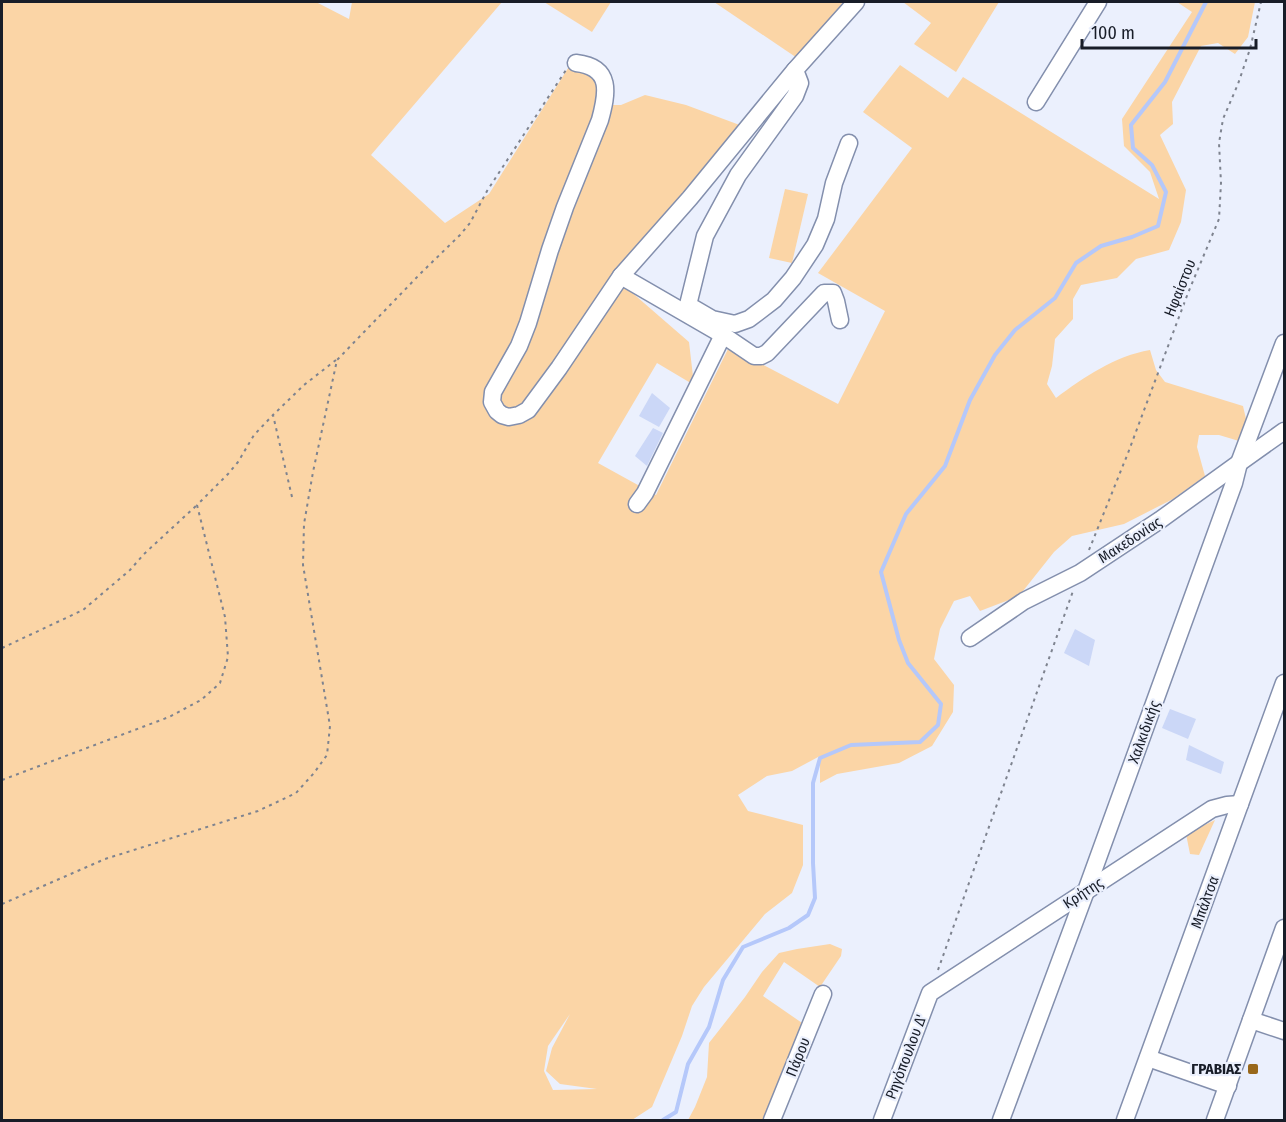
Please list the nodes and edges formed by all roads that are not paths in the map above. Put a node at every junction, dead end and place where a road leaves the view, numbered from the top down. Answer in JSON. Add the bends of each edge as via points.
{"nodes":[{"id":1,"x":1098,"y":2,"type":"edge"},
{"id":2,"x":852,"y":3,"type":"edge"},
{"id":3,"x":576,"y":63,"type":"road end"},
{"id":4,"x":795,"y":70,"type":"junction"},
{"id":5,"x":1036,"y":102,"type":"dead end"},
{"id":6,"x":849,"y":142,"type":"dead end"},
{"id":7,"x":621,"y":276,"type":"junction"},
{"id":8,"x":662,"y":290,"type":"dead end"},
{"id":9,"x":688,"y":305,"type":"junction"},
{"id":10,"x":840,"y":320,"type":"dead end"},
{"id":11,"x":723,"y":335,"type":"junction"},
{"id":12,"x":1284,"y":343,"type":"edge"},
{"id":13,"x":1284,"y":431,"type":"edge"},
{"id":14,"x":1239,"y":462,"type":"junction"},
{"id":15,"x":637,"y":504,"type":"dead end"},
{"id":16,"x":970,"y":638,"type":"dead end"},
{"id":17,"x":1284,"y":683,"type":"edge"},
{"id":18,"x":1240,"y":804,"type":"junction"},
{"id":19,"x":1086,"y":891,"type":"junction"},
{"id":20,"x":1284,"y":928,"type":"edge"},
{"id":21,"x":930,"y":993,"type":"joint"},
{"id":22,"x":824,"y":994,"type":"dead end"},
{"id":23,"x":1251,"y":1020,"type":"junction"},
{"id":24,"x":1284,"y":1031,"type":"edge"},
{"id":25,"x":1148,"y":1058,"type":"junction"},
{"id":26,"x":1228,"y":1086,"type":"junction"},
{"id":27,"x":772,"y":1120,"type":"edge"},
{"id":28,"x":882,"y":1120,"type":"edge"},
{"id":29,"x":1001,"y":1120,"type":"edge"},
{"id":30,"x":1125,"y":1120,"type":"edge"},
{"id":31,"x":1215,"y":1120,"type":"edge"}],
"edges":[{"from":1,"to":5,"type":"street"},
{"from":2,"to":4,"type":"street"},
{"from":3,"to":7,"type":"street","via":[[600,73],[605,82],[604,106],[565,207],[528,323],[493,392],[492,402],[497,411],[509,417],[528,410]]},
{"from":4,"to":7,"type":"street"},
{"from":4,"to":9,"type":"street","via":[[800,83],[795,96],[738,175],[705,236]]},
{"from":6,"to":9,"type":"street","via":[[815,245],[774,300],[749,319],[735,324],[712,319]]},
{"from":7,"to":11,"type":"street"},
{"from":8,"to":9,"type":"street"},
{"from":10,"to":11,"type":"street","via":[[833,293],[824,293],[761,356],[754,356]]},
{"from":11,"to":15,"type":"street"},
{"from":12,"to":14,"type":"street","name":"Χαλκιδικής"},
{"from":13,"to":14,"type":"street","name":"Μακεδονίας"},
{"from":14,"to":16,"type":"street","name":"Μακεδονίας","via":[[1080,573],[1024,601]]},
{"from":14,"to":19,"type":"street","name":"Χαλκιδικής"},
{"from":17,"to":18,"type":"street","name":"Μπάλτσα"},
{"from":18,"to":19,"type":"street","name":"Κρήτης","via":[[1212,809]]},
{"from":18,"to":25,"type":"street","name":"Μπάλτσα"},
{"from":19,"to":21,"type":"street","name":"Κρήτης"},
{"from":19,"to":29,"type":"street","name":"Χαλκιδικής"},
{"from":20,"to":23,"type":"street"},
{"from":21,"to":28,"type":"street","name":"Ρηγόπουλου Δ'"},
{"from":22,"to":27,"type":"street","name":"Πάρου"},
{"from":23,"to":24,"type":"street"},
{"from":23,"to":26,"type":"street"},
{"from":25,"to":26,"type":"street"},
{"from":25,"to":30,"type":"street","name":"Μπάλτσα"},
{"from":26,"to":31,"type":"street"}]}
